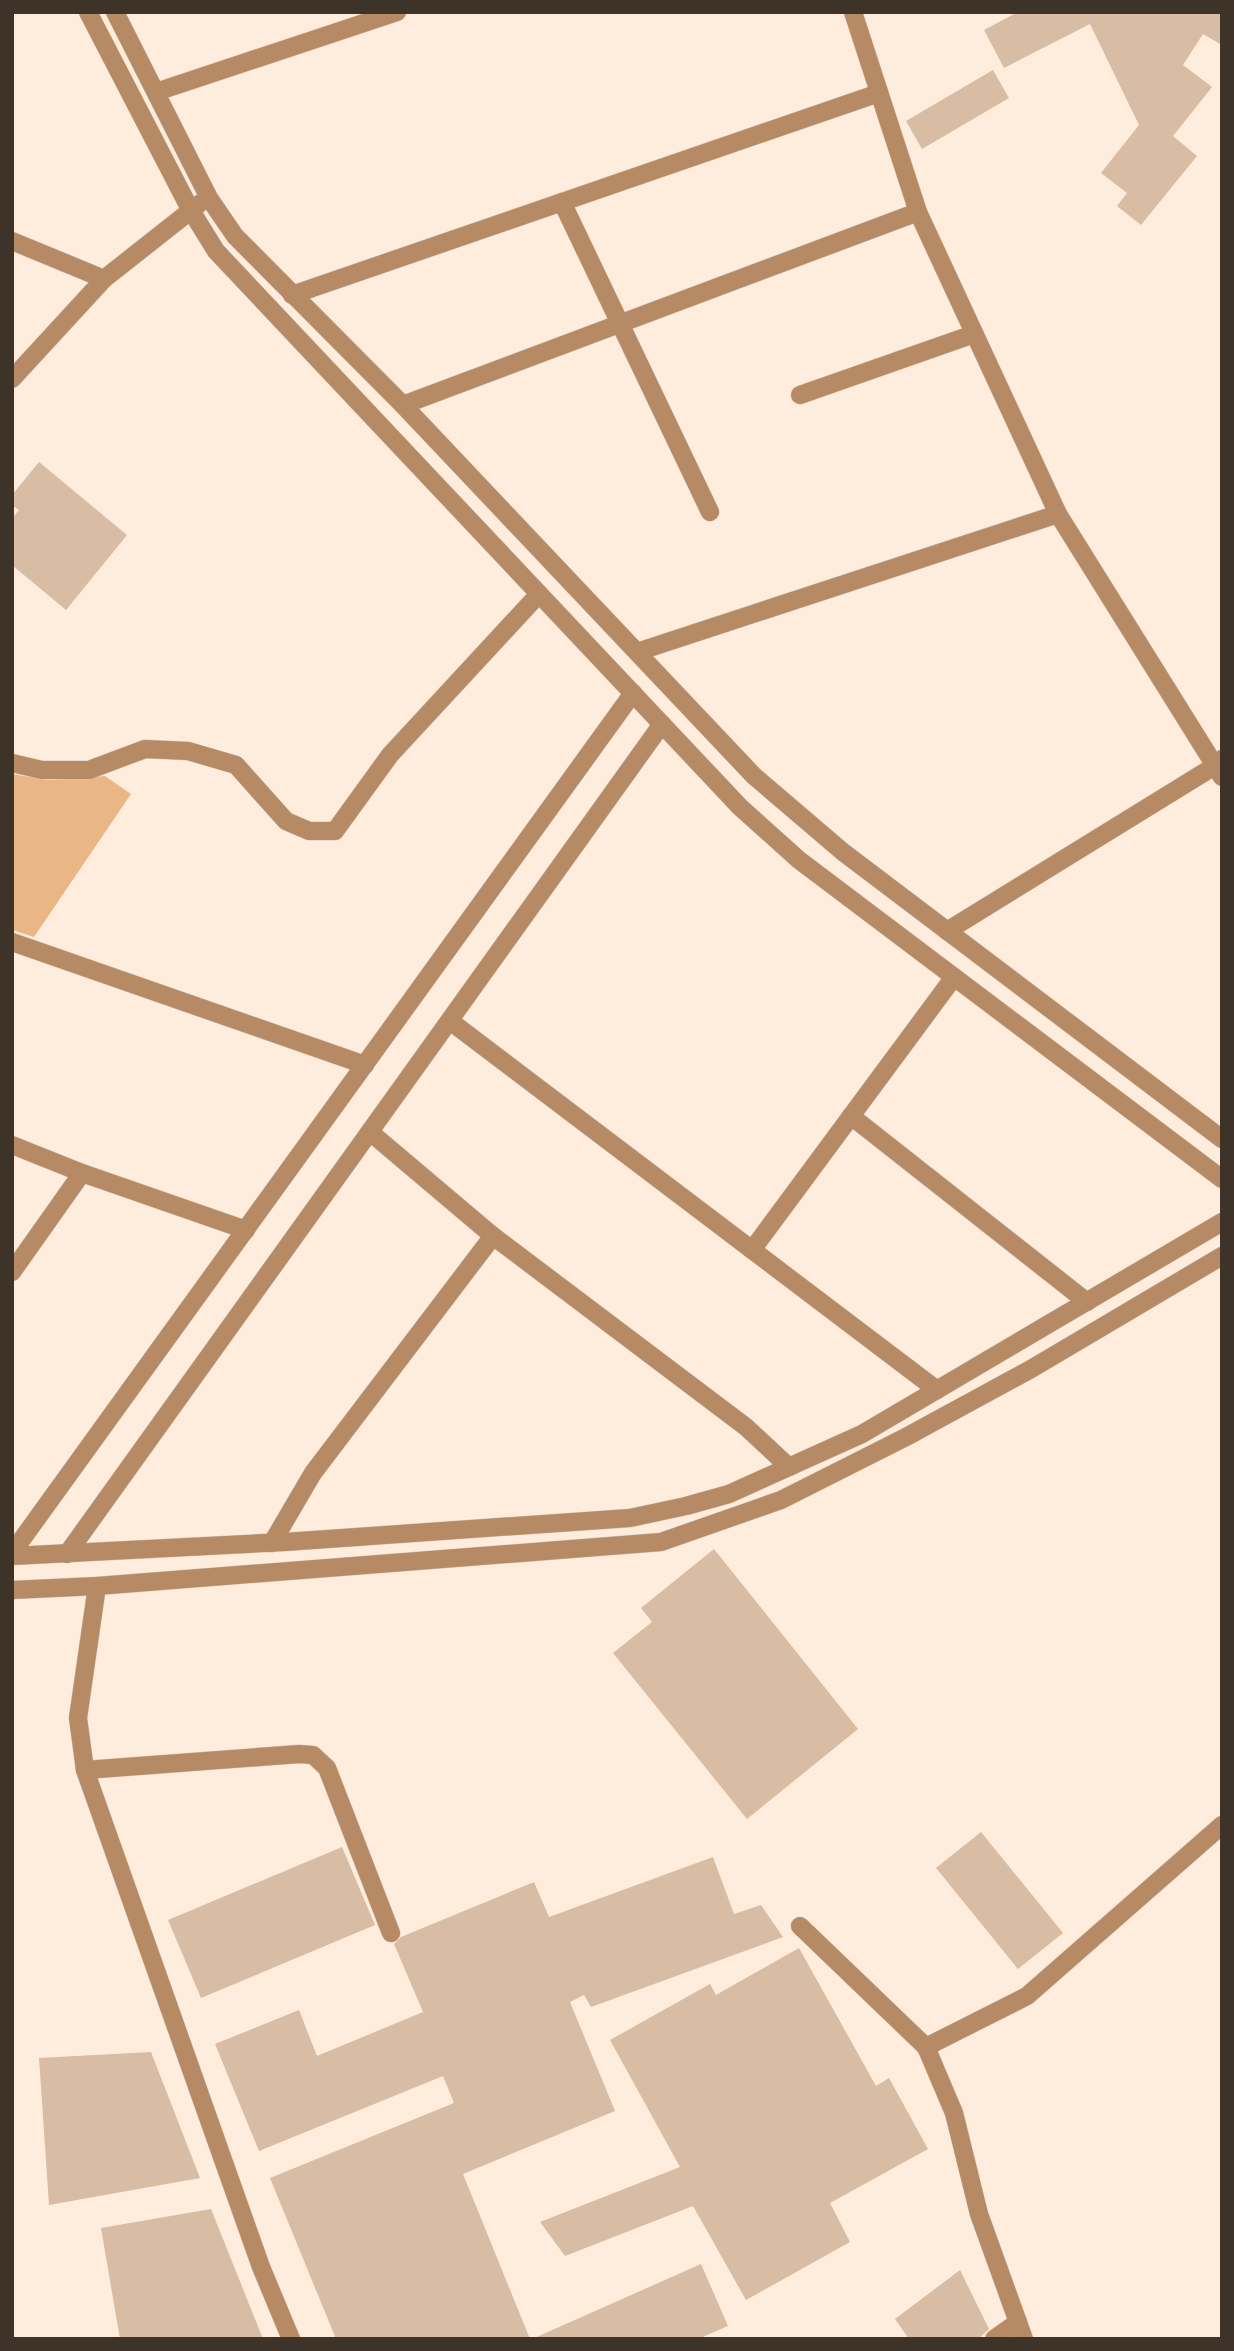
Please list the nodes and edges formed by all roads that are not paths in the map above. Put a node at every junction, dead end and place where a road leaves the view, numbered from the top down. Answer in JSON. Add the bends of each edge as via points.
{"nodes":[{"id":1,"x":88,"y":12,"type":"edge"},
{"id":2,"x":115,"y":12,"type":"edge"},
{"id":3,"x":397,"y":12,"type":"edge"},
{"id":4,"x":853,"y":12,"type":"edge"},
{"id":5,"x":156,"y":92,"type":"junction"},
{"id":6,"x":879,"y":93,"type":"junction"},
{"id":7,"x":209,"y":198,"type":"junction"},
{"id":8,"x":562,"y":202,"type":"junction"},
{"id":9,"x":190,"y":209,"type":"junction"},
{"id":10,"x":918,"y":212,"type":"junction"},
{"id":11,"x":12,"y":241,"type":"edge"},
{"id":12,"x":104,"y":279,"type":"junction"},
{"id":13,"x":292,"y":295,"type":"junction"},
{"id":14,"x":620,"y":324,"type":"junction"},
{"id":15,"x":974,"y":334,"type":"junction"},
{"id":16,"x":12,"y":379,"type":"edge"},
{"id":17,"x":800,"y":395,"type":"dead end"},
{"id":18,"x":403,"y":405,"type":"junction"},
{"id":19,"x":709,"y":513,"type":"dead end"},
{"id":20,"x":1058,"y":514,"type":"junction"},
{"id":21,"x":539,"y":594,"type":"junction"},
{"id":22,"x":637,"y":652,"type":"junction"},
{"id":23,"x":633,"y":693,"type":"junction"},
{"id":24,"x":662,"y":724,"type":"junction"},
{"id":25,"x":12,"y":763,"type":"edge"},
{"id":26,"x":1219,"y":768,"type":"edge"},
{"id":27,"x":947,"y":931,"type":"junction"},
{"id":28,"x":12,"y":942,"type":"edge"},
{"id":29,"x":954,"y":977,"type":"junction"},
{"id":30,"x":450,"y":1021,"type":"junction"},
{"id":31,"x":365,"y":1065,"type":"junction"},
{"id":32,"x":851,"y":1116,"type":"junction"},
{"id":33,"x":370,"y":1132,"type":"junction"},
{"id":34,"x":1222,"y":1139,"type":"edge"},
{"id":35,"x":12,"y":1145,"type":"edge"},
{"id":36,"x":82,"y":1173,"type":"junction"},
{"id":37,"x":1222,"y":1179,"type":"edge"},
{"id":38,"x":1222,"y":1222,"type":"edge"},
{"id":39,"x":246,"y":1230,"type":"junction"},
{"id":40,"x":493,"y":1236,"type":"junction"},
{"id":41,"x":752,"y":1250,"type":"junction"},
{"id":42,"x":1222,"y":1256,"type":"edge"},
{"id":43,"x":12,"y":1272,"type":"edge"},
{"id":44,"x":1087,"y":1301,"type":"junction"},
{"id":45,"x":937,"y":1390,"type":"junction"},
{"id":46,"x":789,"y":1467,"type":"junction"},
{"id":47,"x":272,"y":1543,"type":"junction"},
{"id":48,"x":68,"y":1554,"type":"junction"},
{"id":49,"x":12,"y":1555,"type":"edge"},
{"id":50,"x":97,"y":1586,"type":"junction"},
{"id":51,"x":12,"y":1590,"type":"edge"},
{"id":52,"x":85,"y":1770,"type":"junction"},
{"id":53,"x":1222,"y":1825,"type":"edge"},
{"id":54,"x":800,"y":1926,"type":"dead end"},
{"id":55,"x":391,"y":1933,"type":"dead end"},
{"id":56,"x":926,"y":2047,"type":"junction"},
{"id":57,"x":1021,"y":2330,"type":"edge"},
{"id":58,"x":291,"y":2339,"type":"edge"},
{"id":59,"x":994,"y":2339,"type":"edge"}],
"edges":[{"from":1,"to":9,"type":"street"},
{"from":2,"to":5,"type":"street"},
{"from":3,"to":5,"type":"street"},
{"from":4,"to":6,"type":"street"},
{"from":5,"to":7,"type":"street"},
{"from":6,"to":8,"type":"street"},
{"from":6,"to":10,"type":"street"},
{"from":7,"to":9,"type":"street"},
{"from":7,"to":13,"type":"street","via":[[235,236]]},
{"from":8,"to":13,"type":"street"},
{"from":8,"to":14,"type":"street"},
{"from":9,"to":12,"type":"street"},
{"from":9,"to":21,"type":"street","via":[[216,251]]},
{"from":10,"to":14,"type":"street"},
{"from":10,"to":15,"type":"street"},
{"from":11,"to":12,"type":"street"},
{"from":12,"to":16,"type":"street"},
{"from":13,"to":18,"type":"street"},
{"from":14,"to":18,"type":"street"},
{"from":14,"to":19,"type":"street"},
{"from":15,"to":17,"type":"street"},
{"from":15,"to":20,"type":"street"},
{"from":18,"to":22,"type":"street"},
{"from":20,"to":22,"type":"street"},
{"from":20,"to":26,"type":"street"},
{"from":21,"to":23,"type":"street"},
{"from":21,"to":25,"type":"street","via":[[390,755],[335,831],[309,831],[286,821],[236,765],[188,751],[145,749],[89,770],[41,770]]},
{"from":22,"to":27,"type":"street","via":[[754,776],[843,852]]},
{"from":23,"to":24,"type":"street"},
{"from":23,"to":31,"type":"street"},
{"from":24,"to":29,"type":"street","via":[[740,807],[799,860]]},
{"from":24,"to":30,"type":"street"},
{"from":26,"to":27,"type":"street"},
{"from":27,"to":34,"type":"street"},
{"from":28,"to":31,"type":"street"},
{"from":29,"to":32,"type":"street"},
{"from":29,"to":37,"type":"street"},
{"from":30,"to":33,"type":"street"},
{"from":30,"to":41,"type":"street"},
{"from":31,"to":39,"type":"street"},
{"from":32,"to":41,"type":"street"},
{"from":32,"to":44,"type":"street"},
{"from":33,"to":40,"type":"street"},
{"from":33,"to":48,"type":"street"},
{"from":35,"to":36,"type":"street"},
{"from":36,"to":39,"type":"street"},
{"from":36,"to":43,"type":"street"},
{"from":38,"to":44,"type":"street"},
{"from":39,"to":49,"type":"street"},
{"from":40,"to":46,"type":"street","via":[[746,1427]]},
{"from":40,"to":47,"type":"street","via":[[313,1472]]},
{"from":41,"to":45,"type":"street"},
{"from":42,"to":50,"type":"street","via":[[906,1437],[781,1500],[661,1542]]},
{"from":44,"to":45,"type":"street"},
{"from":45,"to":46,"type":"street","via":[[862,1434]]},
{"from":46,"to":47,"type":"street","via":[[729,1494],[630,1518]]},
{"from":47,"to":48,"type":"street"},
{"from":48,"to":49,"type":"street"},
{"from":50,"to":51,"type":"street"},
{"from":50,"to":52,"type":"street","via":[[78,1718]]},
{"from":52,"to":55,"type":"street","via":[[313,1755],[327,1768]]},
{"from":52,"to":58,"type":"street","via":[[261,2267]]},
{"from":53,"to":56,"type":"street","via":[[1027,1996]]},
{"from":54,"to":56,"type":"street"},
{"from":56,"to":57,"type":"street","via":[[954,2113],[979,2214]]},
{"from":57,"to":59,"type":"street"}]}
